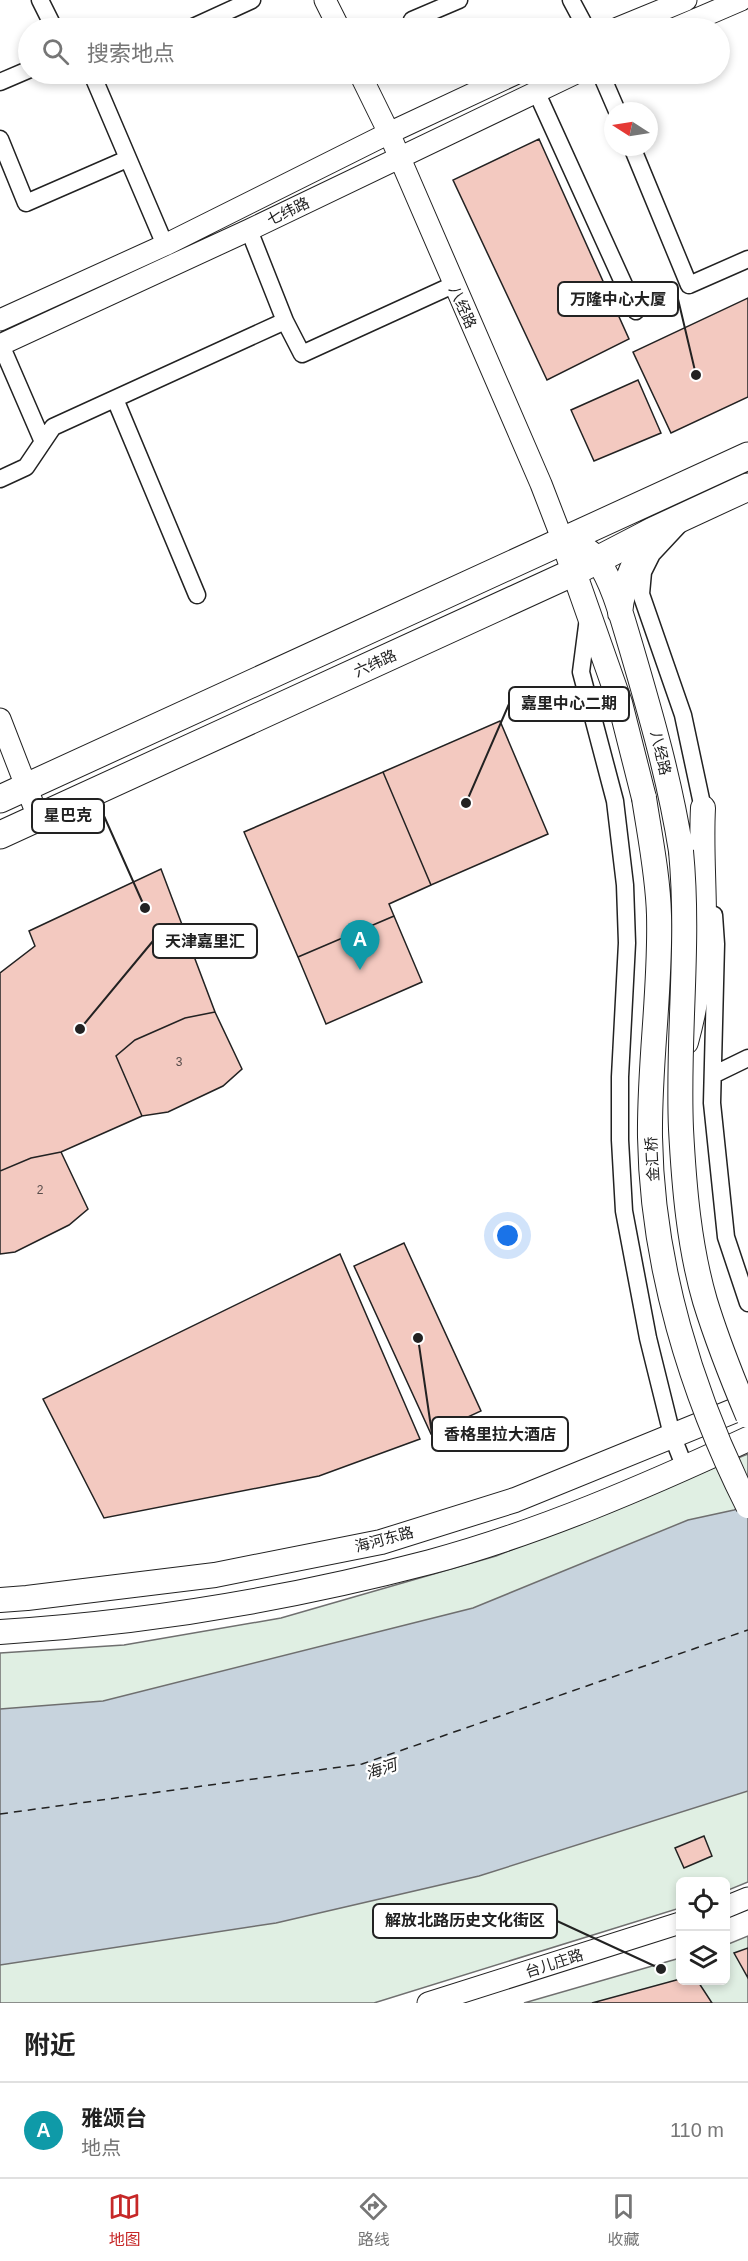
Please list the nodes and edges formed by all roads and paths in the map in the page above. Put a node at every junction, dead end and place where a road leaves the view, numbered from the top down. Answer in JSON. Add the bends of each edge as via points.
{"nodes":[{"id":1,"x":40,"y":0,"type":"edge"},
{"id":2,"x":252,"y":0,"type":"edge"},
{"id":3,"x":325,"y":0,"type":"edge"},
{"id":4,"x":459,"y":0,"type":"edge"},
{"id":5,"x":571,"y":0,"type":"edge"},
{"id":6,"x":686,"y":0,"type":"edge"},
{"id":7,"x":741,"y":0,"type":"edge"},
{"id":8,"x":49,"y":18,"type":"edge"},
{"id":9,"x":213,"y":18,"type":"edge"},
{"id":10,"x":334,"y":18,"type":"edge"},
{"id":11,"x":417,"y":18,"type":"edge"},
{"id":12,"x":581,"y":18,"type":"edge"},
{"id":13,"x":642,"y":18,"type":"edge"},
{"id":14,"x":699,"y":18,"type":"edge"},
{"id":15,"x":18,"y":74,"type":"edge"},
{"id":16,"x":0,"y":82,"type":"edge"},
{"id":17,"x":97,"y":84,"type":"edge"},
{"id":18,"x":365,"y":84,"type":"edge"},
{"id":19,"x":494,"y":84,"type":"edge"},
{"id":20,"x":552,"y":84,"type":"edge"},
{"id":21,"x":605,"y":84,"type":"edge"},
{"id":22,"x":536,"y":91,"type":"junction"},
{"id":23,"x":613,"y":102,"type":"edge"},
{"id":24,"x":389,"y":133,"type":"junction"},
{"id":25,"x":0,"y":140,"type":"edge"},
{"id":26,"x":636,"y":156,"type":"edge"},
{"id":27,"x":399,"y":158,"type":"junction"},
{"id":28,"x":127,"y":159,"type":"junction"},
{"id":29,"x":249,"y":230,"type":"junction"},
{"id":30,"x":165,"y":245,"type":"junction"},
{"id":31,"x":748,"y":259,"type":"edge"},
{"id":32,"x":453,"y":285,"type":"junction"},
{"id":33,"x":636,"y":311,"type":"dead end"},
{"id":34,"x":0,"y":320,"type":"edge"},
{"id":35,"x":285,"y":321,"type":"junction"},
{"id":36,"x":0,"y":345,"type":"edge"},
{"id":37,"x":114,"y":399,"type":"junction"},
{"id":38,"x":43,"y":442,"type":"junction"},
{"id":39,"x":748,"y":456,"type":"edge"},
{"id":40,"x":0,"y":479,"type":"edge"},
{"id":41,"x":748,"y":487,"type":"edge"},
{"id":42,"x":688,"y":515,"type":"junction"},
{"id":43,"x":653,"y":531,"type":"junction"},
{"id":44,"x":563,"y":541,"type":"junction"},
{"id":45,"x":586,"y":566,"type":"junction"},
{"id":46,"x":197,"y":595,"type":"dead end"},
{"id":47,"x":589,"y":612,"type":"junction"},
{"id":48,"x":620,"y":613,"type":"junction"},
{"id":49,"x":0,"y":719,"type":"edge"},
{"id":50,"x":27,"y":787,"type":"junction"},
{"id":51,"x":0,"y":798,"type":"edge"},
{"id":52,"x":644,"y":798,"type":"joint"},
{"id":53,"x":703,"y":808,"type":"junction"},
{"id":54,"x":38,"y":818,"type":"junction"},
{"id":55,"x":0,"y":836,"type":"edge"},
{"id":56,"x":691,"y":850,"type":"junction"},
{"id":57,"x":748,"y":1058,"type":"edge"},
{"id":58,"x":712,"y":1075,"type":"junction"},
{"id":59,"x":748,"y":1303,"type":"edge"},
{"id":60,"x":748,"y":1404,"type":"edge"},
{"id":61,"x":748,"y":1416,"type":"edge"},
{"id":62,"x":672,"y":1435,"type":"junction"},
{"id":63,"x":748,"y":1439,"type":"edge"},
{"id":64,"x":685,"y":1468,"type":"junction"},
{"id":65,"x":748,"y":1506,"type":"edge"},
{"id":66,"x":0,"y":1600,"type":"edge"},
{"id":67,"x":0,"y":1632,"type":"edge"},
{"id":68,"x":748,"y":1898,"type":"edge"},
{"id":69,"x":730,"y":1905,"type":"edge"},
{"id":70,"x":676,"y":1925,"type":"edge"},
{"id":71,"x":428,"y":2003,"type":"edge"}],
"edges":[{"from":1,"to":8,"type":"street"},
{"from":2,"to":9,"type":"street"},
{"from":3,"to":10,"type":"street"},
{"from":4,"to":11,"type":"street"},
{"from":5,"to":12,"type":"street"},
{"from":6,"to":13,"type":"street"},
{"from":7,"to":14,"type":"street"},
{"from":15,"to":16,"type":"street"},
{"from":17,"to":28,"type":"street"},
{"from":18,"to":24,"type":"street","name":"八经路"},
{"from":19,"to":24,"type":"street","name":"七纬路"},
{"from":20,"to":22,"type":"street","name":"七纬路"},
{"from":21,"to":23,"type":"street"},
{"from":22,"to":27,"type":"street","name":"七纬路"},
{"from":22,"to":33,"type":"street"},
{"from":24,"to":27,"type":"street","name":"八经路"},
{"from":24,"to":30,"type":"street","name":"七纬路"},
{"from":25,"to":28,"type":"street","via":[[26,202]]},
{"from":26,"to":31,"type":"street","via":[[689,285]]},
{"from":27,"to":29,"type":"street","name":"七纬路"},
{"from":27,"to":32,"type":"street","name":"八经路"},
{"from":28,"to":30,"type":"street"},
{"from":29,"to":35,"type":"street"},
{"from":29,"to":36,"type":"street","name":"七纬路"},
{"from":30,"to":34,"type":"street","name":"七纬路"},
{"from":32,"to":35,"type":"street","via":[[302,354]]},
{"from":32,"to":44,"type":"street","name":"八经路"},
{"from":35,"to":37,"type":"street"},
{"from":36,"to":38,"type":"street"},
{"from":37,"to":38,"type":"street","via":[[52,427]]},
{"from":37,"to":46,"type":"street"},
{"from":38,"to":40,"type":"street","via":[[26,467]]},
{"from":39,"to":44,"type":"main road"},
{"from":41,"to":42,"type":"main road","name":"六纬路"},
{"from":42,"to":43,"type":"main road","name":"六纬路"},
{"from":42,"to":53,"type":"street","via":[[652,554],[643,572],[641,594],[683,715]]},
{"from":43,"to":45,"type":"main road","name":"六纬路"},
{"from":43,"to":48,"type":"main road","via":[[628,576]]},
{"from":44,"to":45,"type":"main road","via":[[586,549]]},
{"from":44,"to":50,"type":"main road"},
{"from":45,"to":47,"type":"main road","name":"八经路"},
{"from":45,"to":48,"type":"main road","name":"八经路"},
{"from":45,"to":54,"type":"main road","name":"六纬路"},
{"from":47,"to":52,"type":"main road","name":"八经路","via":[[620,702]]},
{"from":47,"to":62,"type":"street","via":[[581,672],[615,801],[625,885],[627,943],[620,1129],[624,1211]]},
{"from":48,"to":56,"type":"main road","name":"八经路","via":[[655,726],[673,804]]},
{"from":49,"to":50,"type":"street"},
{"from":50,"to":51,"type":"main road"},
{"from":50,"to":54,"type":"street"},
{"from":52,"to":65,"type":"main road","name":"金汇桥","bridge":true,"via":[[659,914],[650,1138],[664,1267],[682,1342]]},
{"from":53,"to":56,"type":"main road"},
{"from":53,"to":58,"type":"street","via":[[712,861],[716,944]]},
{"from":54,"to":55,"type":"main road","name":"六纬路"},
{"from":56,"to":61,"type":"main road","name":"金汇桥","bridge":true,"via":[[681,1129],[689,1219],[704,1299]]},
{"from":57,"to":58,"type":"street"},
{"from":58,"to":59,"type":"street","via":[[726,1237]]},
{"from":60,"to":62,"type":"main road","name":"海河东路"},
{"from":62,"to":64,"type":"street"},
{"from":62,"to":66,"type":"main road","name":"海河东路","via":[[515,1500],[381,1542],[215,1575]]},
{"from":63,"to":64,"type":"main road"},
{"from":64,"to":67,"type":"main road","via":[[524,1532],[432,1561],[328,1587],[201,1611]]},
{"from":68,"to":69,"type":"street"},
{"from":70,"to":71,"type":"street","name":"台儿庄路"}]}
